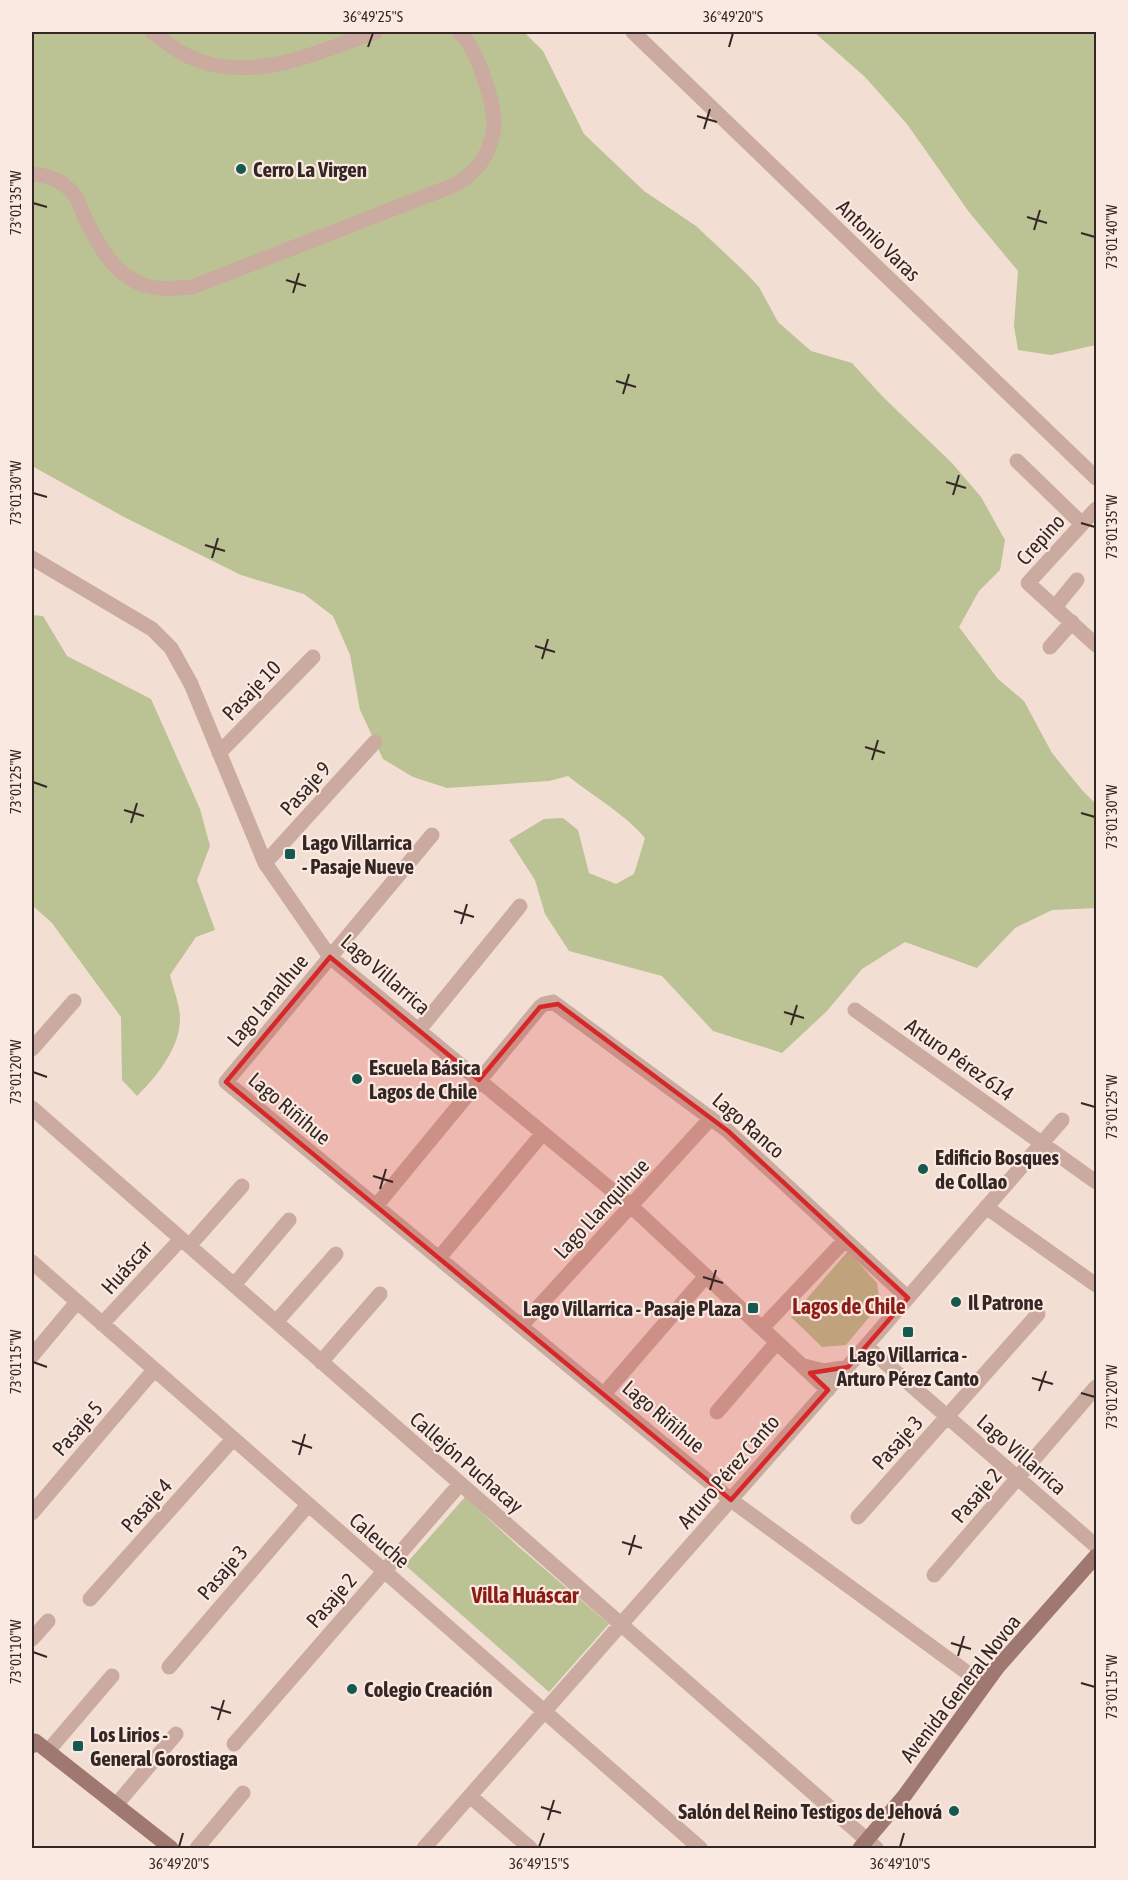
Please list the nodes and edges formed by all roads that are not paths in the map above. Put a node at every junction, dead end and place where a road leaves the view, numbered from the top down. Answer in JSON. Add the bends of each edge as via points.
{"nodes":[{"id":1,"x":152,"y":32,"type":"edge"},
{"id":2,"x":376,"y":32,"type":"edge"},
{"id":3,"x":459,"y":32,"type":"edge"},
{"id":4,"x":633,"y":32,"type":"edge"},
{"id":5,"x":32,"y":174,"type":"edge"},
{"id":6,"x":1017,"y":461,"type":"dead end"},
{"id":7,"x":1096,"y":478,"type":"edge"},
{"id":8,"x":1096,"y":509,"type":"edge"},
{"id":9,"x":1082,"y":524,"type":"junction"},
{"id":10,"x":32,"y":558,"type":"edge"},
{"id":11,"x":1077,"y":580,"type":"dead end"},
{"id":12,"x":1055,"y":607,"type":"junction"},
{"id":13,"x":1072,"y":622,"type":"junction"},
{"id":14,"x":1095,"y":640,"type":"edge"},
{"id":15,"x":1050,"y":647,"type":"dead end"},
{"id":16,"x":313,"y":657,"type":"dead end"},
{"id":17,"x":375,"y":742,"type":"dead end"},
{"id":18,"x":219,"y":753,"type":"junction"},
{"id":19,"x":432,"y":835,"type":"dead end"},
{"id":20,"x":265,"y":863,"type":"junction"},
{"id":21,"x":520,"y":906,"type":"dead end"},
{"id":22,"x":330,"y":957,"type":"junction"},
{"id":23,"x":74,"y":1001,"type":"dead end"},
{"id":24,"x":855,"y":1010,"type":"dead end"},
{"id":25,"x":419,"y":1030,"type":"junction"},
{"id":26,"x":32,"y":1049,"type":"edge"},
{"id":27,"x":479,"y":1080,"type":"junction"},
{"id":28,"x":226,"y":1082,"type":"joint"},
{"id":29,"x":32,"y":1108,"type":"edge"},
{"id":30,"x":711,"y":1118,"type":"junction"},
{"id":31,"x":1062,"y":1120,"type":"dead end"},
{"id":32,"x":543,"y":1133,"type":"junction"},
{"id":33,"x":1042,"y":1143,"type":"junction"},
{"id":34,"x":1096,"y":1182,"type":"edge"},
{"id":35,"x":242,"y":1186,"type":"dead end"},
{"id":36,"x":376,"y":1206,"type":"junction"},
{"id":37,"x":631,"y":1206,"type":"junction"},
{"id":38,"x":986,"y":1207,"type":"junction"},
{"id":39,"x":290,"y":1220,"type":"dead end"},
{"id":40,"x":845,"y":1240,"type":"junction"},
{"id":41,"x":185,"y":1242,"type":"junction"},
{"id":42,"x":336,"y":1254,"type":"dead end"},
{"id":43,"x":439,"y":1258,"type":"junction"},
{"id":44,"x":32,"y":1262,"type":"edge"},
{"id":45,"x":706,"y":1276,"type":"junction"},
{"id":46,"x":234,"y":1285,"type":"junction"},
{"id":47,"x":1096,"y":1285,"type":"edge"},
{"id":48,"x":380,"y":1294,"type":"dead end"},
{"id":49,"x":908,"y":1298,"type":"junction"},
{"id":50,"x":77,"y":1302,"type":"junction"},
{"id":51,"x":1038,"y":1314,"type":"dead end"},
{"id":52,"x":276,"y":1322,"type":"junction"},
{"id":53,"x":102,"y":1324,"type":"junction"},
{"id":54,"x":521,"y":1326,"type":"junction"},
{"id":55,"x":762,"y":1328,"type":"junction"},
{"id":56,"x":777,"y":1342,"type":"junction"},
{"id":57,"x":866,"y":1346,"type":"junction"},
{"id":58,"x":32,"y":1356,"type":"edge"},
{"id":59,"x":321,"y":1362,"type":"junction"},
{"id":60,"x":801,"y":1364,"type":"junction"},
{"id":61,"x":848,"y":1367,"type":"junction"},
{"id":62,"x":154,"y":1370,"type":"junction"},
{"id":63,"x":1096,"y":1387,"type":"edge"},
{"id":64,"x":828,"y":1390,"type":"junction"},
{"id":65,"x":604,"y":1394,"type":"junction"},
{"id":66,"x":717,"y":1412,"type":"dead end"},
{"id":67,"x":947,"y":1416,"type":"junction"},
{"id":68,"x":233,"y":1439,"type":"junction"},
{"id":69,"x":1018,"y":1478,"type":"junction"},
{"id":70,"x":460,"y":1484,"type":"junction"},
{"id":71,"x":731,"y":1500,"type":"junction"},
{"id":72,"x":308,"y":1504,"type":"junction"},
{"id":73,"x":32,"y":1513,"type":"edge"},
{"id":74,"x":858,"y":1517,"type":"dead end"},
{"id":75,"x":1096,"y":1546,"type":"edge"},
{"id":76,"x":1096,"y":1556,"type":"edge"},
{"id":77,"x":384,"y":1571,"type":"junction"},
{"id":78,"x":934,"y":1575,"type":"dead end"},
{"id":79,"x":90,"y":1599,"type":"dead end"},
{"id":80,"x":48,"y":1621,"type":"dead end"},
{"id":81,"x":621,"y":1625,"type":"junction"},
{"id":82,"x":32,"y":1639,"type":"edge"},
{"id":83,"x":169,"y":1667,"type":"dead end"},
{"id":84,"x":112,"y":1676,"type":"dead end"},
{"id":85,"x":984,"y":1685,"type":"junction"},
{"id":86,"x":544,"y":1712,"type":"junction"},
{"id":87,"x":176,"y":1734,"type":"dead end"},
{"id":88,"x":36,"y":1744,"type":"edge"},
{"id":89,"x":234,"y":1744,"type":"dead end"},
{"id":90,"x":243,"y":1793,"type":"dead end"},
{"id":91,"x":470,"y":1796,"type":"junction"},
{"id":92,"x":116,"y":1805,"type":"junction"},
{"id":93,"x":867,"y":1846,"type":"edge"},
{"id":94,"x":171,"y":1848,"type":"edge"},
{"id":95,"x":197,"y":1848,"type":"edge"},
{"id":96,"x":424,"y":1848,"type":"edge"},
{"id":97,"x":530,"y":1848,"type":"edge"},
{"id":98,"x":700,"y":1848,"type":"edge"}],
"edges":[{"from":1,"to":2,"type":"street","via":[[189,57],[232,69],[278,65]]},
{"from":3,"to":5,"type":"street","via":[[482,70],[494,123],[488,151],[470,176],[192,288],[164,289],[130,278],[106,254],[74,194],[60,182]]},
{"from":4,"to":7,"type":"street","name":"Antonio Varas"},
{"from":6,"to":9,"type":"street"},
{"from":8,"to":9,"type":"street","name":"Crepino"},
{"from":9,"to":12,"type":"street","name":"Crepino","via":[[1028,582]]},
{"from":10,"to":18,"type":"street","name":"Lago Villarrica","via":[[163,639],[191,684]]},
{"from":11,"to":12,"type":"street"},
{"from":12,"to":13,"type":"street","name":"Crepino"},
{"from":13,"to":14,"type":"street","name":"Crepino"},
{"from":13,"to":15,"type":"street"},
{"from":16,"to":18,"type":"street","name":"Pasaje 10"},
{"from":17,"to":20,"type":"street","name":"Pasaje 9"},
{"from":18,"to":20,"type":"street","name":"Lago Villarrica"},
{"from":19,"to":22,"type":"street","name":"Lago Lanalhue"},
{"from":20,"to":22,"type":"street","name":"Lago Villarrica"},
{"from":21,"to":25,"type":"street"},
{"from":22,"to":25,"type":"street","name":"Lago Villarrica"},
{"from":22,"to":28,"type":"street","name":"Lago Lanalhue"},
{"from":23,"to":26,"type":"street"},
{"from":24,"to":33,"type":"street","name":"Arturo Pérez 614"},
{"from":25,"to":27,"type":"street","name":"Lago Villarrica"},
{"from":27,"to":30,"type":"street","name":"Lago Ranco","via":[[540,1007],[549,1002],[558,1004]]},
{"from":27,"to":32,"type":"street","name":"Lago Villarrica"},
{"from":27,"to":36,"type":"street"},
{"from":28,"to":36,"type":"street","name":"Lago Riñihue"},
{"from":29,"to":41,"type":"street","name":"Callejón Puchacay"},
{"from":30,"to":37,"type":"street","name":"Lago Llanquihue"},
{"from":30,"to":40,"type":"street","name":"Lago Ranco"},
{"from":31,"to":33,"type":"street","name":"Arturo Pérez Canto"},
{"from":32,"to":37,"type":"street","name":"Lago Villarrica"},
{"from":32,"to":43,"type":"street"},
{"from":33,"to":34,"type":"street","name":"Arturo Pérez 614"},
{"from":33,"to":38,"type":"street","name":"Arturo Pérez Canto"},
{"from":35,"to":41,"type":"street","name":"Huáscar"},
{"from":36,"to":43,"type":"street","name":"Lago Riñihue"},
{"from":37,"to":45,"type":"street","name":"Lago Villarrica"},
{"from":37,"to":54,"type":"street","name":"Lago Llanquihue"},
{"from":38,"to":47,"type":"street"},
{"from":38,"to":49,"type":"street","name":"Arturo Pérez Canto"},
{"from":39,"to":46,"type":"street"},
{"from":40,"to":49,"type":"street","name":"Lago Ranco"},
{"from":40,"to":55,"type":"street"},
{"from":41,"to":46,"type":"street","name":"Callejón Puchacay"},
{"from":41,"to":53,"type":"street","name":"Huáscar"},
{"from":42,"to":52,"type":"street"},
{"from":43,"to":54,"type":"street","name":"Lago Riñihue"},
{"from":44,"to":50,"type":"street","name":"Caleuche"},
{"from":45,"to":55,"type":"street","name":"Lago Villarrica"},
{"from":45,"to":65,"type":"street"},
{"from":46,"to":52,"type":"street","name":"Callejón Puchacay"},
{"from":48,"to":59,"type":"street"},
{"from":49,"to":57,"type":"street","name":"Arturo Pérez Canto"},
{"from":50,"to":53,"type":"street","name":"Caleuche"},
{"from":50,"to":58,"type":"street"},
{"from":51,"to":67,"type":"street","name":"Pasaje 3"},
{"from":52,"to":59,"type":"street","name":"Callejón Puchacay"},
{"from":53,"to":62,"type":"street","name":"Caleuche"},
{"from":54,"to":65,"type":"street","name":"Lago Riñihue"},
{"from":55,"to":56,"type":"street","name":"Lago Villarrica"},
{"from":56,"to":60,"type":"street","name":"Lago Villarrica"},
{"from":56,"to":66,"type":"street"},
{"from":57,"to":61,"type":"street","name":"Arturo Pérez Canto"},
{"from":57,"to":67,"type":"street","name":"Lago Villarrica"},
{"from":59,"to":70,"type":"street","name":"Callejón Puchacay"},
{"from":60,"to":61,"type":"street","via":[[824,1371]]},
{"from":60,"to":64,"type":"street","name":"Lago Villarrica"},
{"from":61,"to":64,"type":"street","name":"Arturo Pérez Canto"},
{"from":62,"to":68,"type":"street","name":"Caleuche"},
{"from":62,"to":73,"type":"street","name":"Pasaje 5"},
{"from":63,"to":69,"type":"street","name":"Pasaje 2"},
{"from":64,"to":71,"type":"street","name":"Arturo Pérez Canto"},
{"from":65,"to":71,"type":"street","name":"Lago Riñihue"},
{"from":67,"to":69,"type":"street","name":"Lago Villarrica"},
{"from":67,"to":74,"type":"street","name":"Pasaje 3"},
{"from":68,"to":72,"type":"street","name":"Caleuche"},
{"from":68,"to":79,"type":"street","name":"Pasaje 4"},
{"from":69,"to":75,"type":"street","name":"Lago Villarrica"},
{"from":69,"to":78,"type":"street","name":"Pasaje 2"},
{"from":70,"to":77,"type":"street","name":"Pasaje 2"},
{"from":70,"to":81,"type":"street","name":"Callejón Puchacay"},
{"from":71,"to":81,"type":"street","name":"Arturo Pérez Canto"},
{"from":71,"to":85,"type":"street","name":"Lago Riñihue"},
{"from":72,"to":77,"type":"street","name":"Caleuche"},
{"from":72,"to":83,"type":"street","name":"Pasaje 3"},
{"from":76,"to":85,"type":"main road","name":"Avenida General Novoa"},
{"from":77,"to":86,"type":"street","name":"Caleuche"},
{"from":77,"to":89,"type":"street","name":"Pasaje 2"},
{"from":80,"to":82,"type":"street"},
{"from":81,"to":86,"type":"street","name":"Arturo Pérez Canto"},
{"from":81,"to":93,"type":"street","name":"Callejón Puchacay"},
{"from":84,"to":88,"type":"street"},
{"from":85,"to":93,"type":"main road","name":"Avenida General Novoa"},
{"from":86,"to":91,"type":"street","name":"Arturo Pérez Canto"},
{"from":86,"to":98,"type":"street","name":"Caleuche"},
{"from":87,"to":92,"type":"street"},
{"from":88,"to":92,"type":"main road"},
{"from":90,"to":95,"type":"street"},
{"from":91,"to":96,"type":"street","name":"Arturo Pérez Canto"},
{"from":91,"to":97,"type":"street"},
{"from":92,"to":94,"type":"main road"}]}
